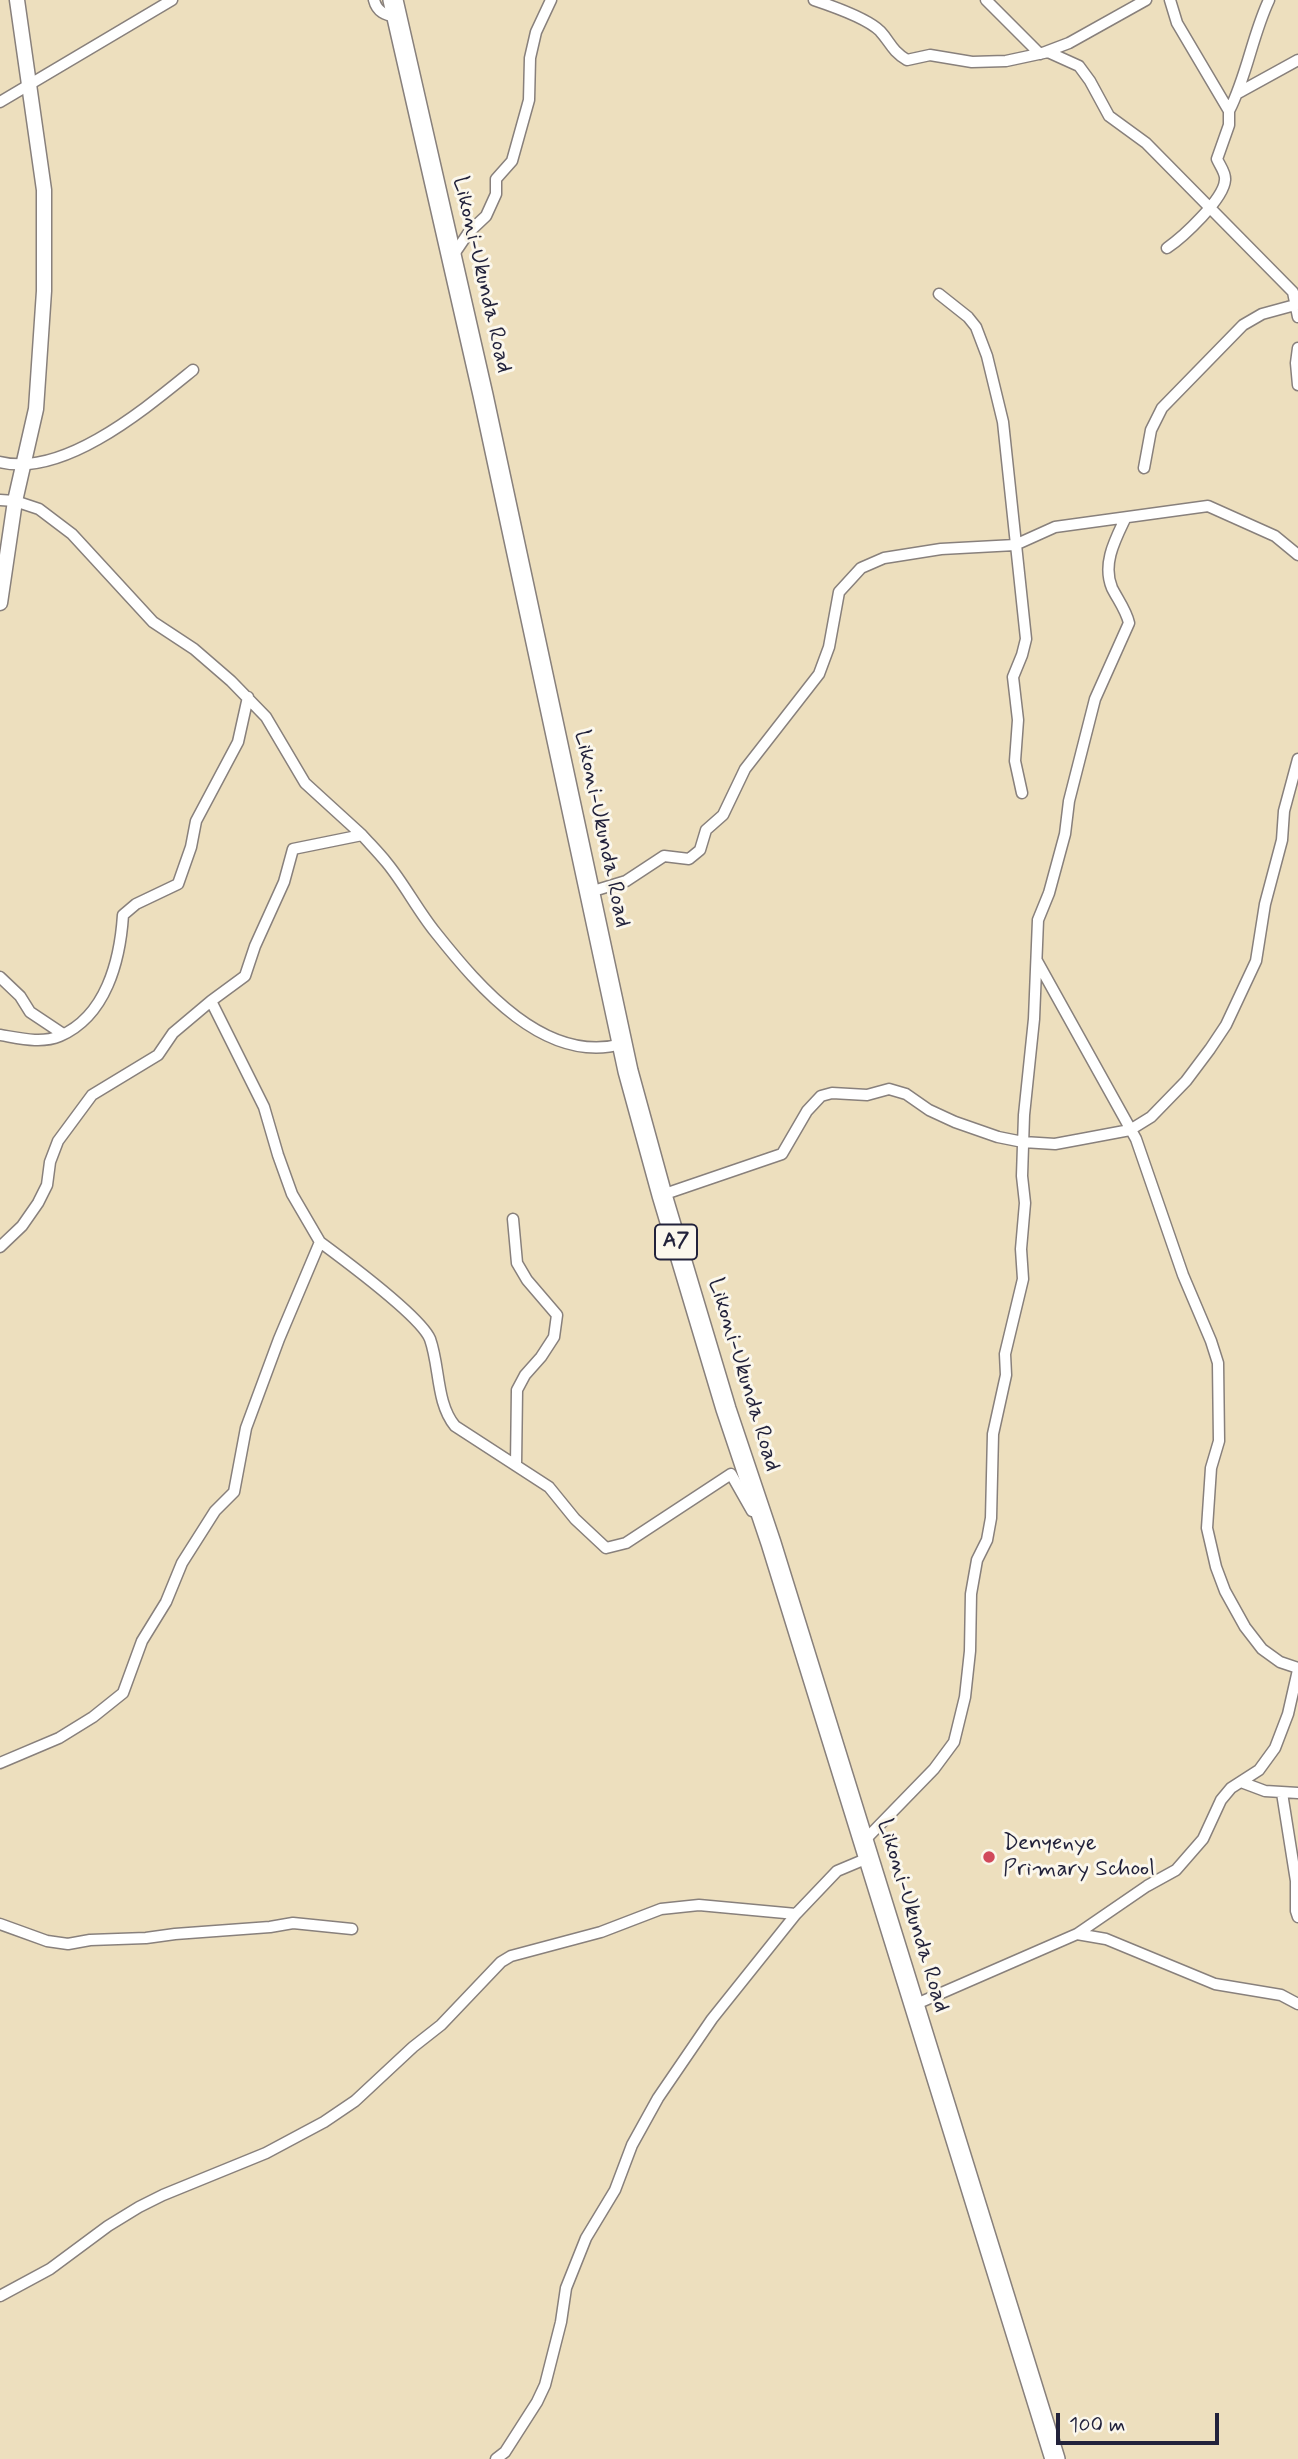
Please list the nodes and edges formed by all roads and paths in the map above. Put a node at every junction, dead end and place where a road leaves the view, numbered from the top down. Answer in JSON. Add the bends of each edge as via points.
{"nodes":[{"id":1,"x":18,"y":0,"type":"edge"},
{"id":2,"x":172,"y":0,"type":"edge"},
{"id":3,"x":374,"y":0,"type":"edge"},
{"id":4,"x":551,"y":0,"type":"edge"},
{"id":5,"x":814,"y":0,"type":"edge"},
{"id":6,"x":986,"y":0,"type":"edge"},
{"id":7,"x":1146,"y":0,"type":"edge"},
{"id":8,"x":1170,"y":0,"type":"edge"},
{"id":9,"x":1269,"y":0,"type":"edge"},
{"id":10,"x":395,"y":8,"type":"edge"},
{"id":11,"x":1040,"y":54,"type":"junction"},
{"id":12,"x":1298,"y":60,"type":"edge"},
{"id":13,"x":28,"y":86,"type":"junction"},
{"id":14,"x":1238,"y":93,"type":"junction"},
{"id":15,"x":0,"y":102,"type":"edge"},
{"id":16,"x":1229,"y":111,"type":"junction"},
{"id":17,"x":1211,"y":207,"type":"junction"},
{"id":18,"x":1167,"y":248,"type":"dead end"},
{"id":19,"x":452,"y":257,"type":"junction"},
{"id":20,"x":939,"y":294,"type":"dead end"},
{"id":21,"x":1295,"y":305,"type":"junction"},
{"id":22,"x":1298,"y":317,"type":"edge"},
{"id":23,"x":1298,"y":348,"type":"edge"},
{"id":24,"x":193,"y":370,"type":"dead end"},
{"id":25,"x":1298,"y":385,"type":"edge"},
{"id":26,"x":0,"y":462,"type":"edge"},
{"id":27,"x":24,"y":466,"type":"junction"},
{"id":28,"x":1144,"y":468,"type":"dead end"},
{"id":29,"x":0,"y":500,"type":"edge"},
{"id":30,"x":15,"y":501,"type":"junction"},
{"id":31,"x":1125,"y":519,"type":"junction"},
{"id":32,"x":1015,"y":545,"type":"junction"},
{"id":33,"x":1298,"y":555,"type":"edge"},
{"id":34,"x":0,"y":603,"type":"edge"},
{"id":35,"x":248,"y":697,"type":"junction"},
{"id":36,"x":1298,"y":759,"type":"edge"},
{"id":37,"x":1022,"y":793,"type":"dead end"},
{"id":38,"x":362,"y":835,"type":"junction"},
{"id":39,"x":590,"y":892,"type":"junction"},
{"id":40,"x":1036,"y":960,"type":"junction"},
{"id":41,"x":0,"y":977,"type":"edge"},
{"id":42,"x":211,"y":1001,"type":"junction"},
{"id":43,"x":63,"y":1034,"type":"junction"},
{"id":44,"x":0,"y":1035,"type":"edge"},
{"id":45,"x":622,"y":1044,"type":"junction"},
{"id":46,"x":1130,"y":1130,"type":"junction"},
{"id":47,"x":1023,"y":1142,"type":"junction"},
{"id":48,"x":662,"y":1195,"type":"junction"},
{"id":49,"x":513,"y":1219,"type":"dead end"},
{"id":50,"x":320,"y":1242,"type":"junction"},
{"id":51,"x":0,"y":1247,"type":"edge"},
{"id":52,"x":516,"y":1465,"type":"junction"},
{"id":53,"x":771,"y":1543,"type":"junction"},
{"id":54,"x":1298,"y":1669,"type":"edge"},
{"id":55,"x":0,"y":1763,"type":"edge"},
{"id":56,"x":1241,"y":1782,"type":"junction"},
{"id":57,"x":1282,"y":1793,"type":"junction"},
{"id":58,"x":1298,"y":1793,"type":"edge"},
{"id":59,"x":865,"y":1850,"type":"junction"},
{"id":60,"x":796,"y":1914,"type":"junction"},
{"id":61,"x":1298,"y":1917,"type":"edge"},
{"id":62,"x":0,"y":1924,"type":"edge"},
{"id":63,"x":352,"y":1929,"type":"dead end"},
{"id":64,"x":1077,"y":1934,"type":"junction"},
{"id":65,"x":1298,"y":2004,"type":"edge"},
{"id":66,"x":914,"y":2005,"type":"junction"},
{"id":67,"x":0,"y":2296,"type":"edge"},
{"id":68,"x":496,"y":2459,"type":"edge"},
{"id":69,"x":1055,"y":2459,"type":"edge"}],
"edges":[{"from":1,"to":13,"type":"street"},
{"from":2,"to":13,"type":"street"},
{"from":3,"to":10,"type":"street","via":[[382,14]]},
{"from":4,"to":19,"type":"street","via":[[536,32],[529,100],[512,161],[496,179],[486,216]]},
{"from":5,"to":11,"type":"street","via":[[879,30],[907,60],[930,55],[995,61]]},
{"from":6,"to":11,"type":"street"},
{"from":7,"to":11,"type":"street"},
{"from":8,"to":16,"type":"street","via":[[1177,23]]},
{"from":9,"to":14,"type":"street"},
{"from":10,"to":19,"type":"highway","name":"Likoni-Ukunda Road","number":"A7"},
{"from":11,"to":17,"type":"street","via":[[1048,52],[1079,66],[1109,116],[1146,143]]},
{"from":12,"to":14,"type":"street"},
{"from":13,"to":15,"type":"street"},
{"from":13,"to":27,"type":"street","via":[[44,190],[44,291],[36,408]]},
{"from":14,"to":16,"type":"street"},
{"from":16,"to":17,"type":"street","via":[[1217,159],[1226,182]]},
{"from":17,"to":18,"type":"street"},
{"from":17,"to":21,"type":"street","via":[[1293,292]]},
{"from":19,"to":39,"type":"highway","name":"Likoni-Ukunda Road","number":"A7"},
{"from":20,"to":32,"type":"street","via":[[976,327],[987,356],[1003,422]]},
{"from":21,"to":22,"type":"street"},
{"from":21,"to":28,"type":"street","via":[[1243,325],[1162,408],[1151,430]]},
{"from":23,"to":25,"type":"street"},
{"from":24,"to":27,"type":"street","via":[[138,414],[77,450]]},
{"from":26,"to":27,"type":"street"},
{"from":27,"to":30,"type":"street"},
{"from":29,"to":30,"type":"street"},
{"from":30,"to":34,"type":"street"},
{"from":30,"to":35,"type":"street","via":[[39,509],[72,534],[153,622],[194,649]]},
{"from":31,"to":32,"type":"street","via":[[1055,527]]},
{"from":31,"to":33,"type":"street","via":[[1208,506],[1275,536]]},
{"from":31,"to":40,"type":"street","via":[[1109,555],[1111,585],[1129,623],[1092,712],[1065,834],[1038,920]]},
{"from":32,"to":37,"type":"street","via":[[1026,639],[1013,677],[1018,720],[1015,761]]},
{"from":32,"to":39,"type":"street","via":[[941,549],[884,558],[861,569],[839,592],[829,648],[819,674],[745,769],[723,815],[706,830],[700,850],[689,859],[664,856],[626,881]]},
{"from":35,"to":38,"type":"street","via":[[266,717],[305,783]]},
{"from":35,"to":43,"type":"street","via":[[238,742],[196,821],[178,884],[123,915],[112,979],[89,1017]]},
{"from":36,"to":46,"type":"street","via":[[1256,961],[1226,1026],[1210,1049],[1151,1117]]},
{"from":38,"to":42,"type":"street","via":[[293,849],[246,976]]},
{"from":38,"to":45,"type":"street","via":[[436,933],[515,1018],[570,1046]]},
{"from":39,"to":45,"type":"highway","name":"Likoni-Ukunda Road","number":"A7"},
{"from":40,"to":46,"type":"street"},
{"from":40,"to":47,"type":"street"},
{"from":41,"to":43,"type":"street","via":[[30,1012]]},
{"from":42,"to":50,"type":"street","via":[[264,1107],[292,1194]]},
{"from":42,"to":51,"type":"street","via":[[173,1033],[158,1055],[92,1095],[58,1141],[38,1203]]},
{"from":43,"to":44,"type":"street","via":[[34,1040]]},
{"from":45,"to":48,"type":"highway","name":"Likoni-Ukunda Road","number":"A7"},
{"from":46,"to":47,"type":"street","via":[[1055,1144]]},
{"from":46,"to":54,"type":"street","via":[[1218,1363],[1219,1441],[1211,1468],[1208,1528],[1216,1567],[1238,1615],[1262,1649]]},
{"from":47,"to":48,"type":"street","via":[[955,1122],[888,1089],[867,1095],[832,1093],[821,1096],[807,1111],[782,1154]]},
{"from":47,"to":59,"type":"street","via":[[1023,1279],[993,1434],[991,1518],[971,1594],[965,1697],[954,1742]]},
{"from":48,"to":53,"type":"highway","name":"Likoni-Ukunda Road","number":"A7"},
{"from":49,"to":52,"type":"street","via":[[517,1263],[557,1315],[554,1337],[517,1390]]},
{"from":50,"to":52,"type":"street","via":[[412,1316],[429,1336],[445,1415]]},
{"from":50,"to":55,"type":"street","via":[[246,1428],[234,1492],[215,1511],[182,1563],[142,1642],[123,1693],[69,1732]]},
{"from":52,"to":53,"type":"street","via":[[549,1486],[606,1548],[626,1543],[731,1474]]},
{"from":53,"to":59,"type":"highway","name":"Likoni-Ukunda Road","number":"A7"},
{"from":54,"to":56,"type":"street","via":[[1275,1748],[1259,1770]]},
{"from":56,"to":57,"type":"street"},
{"from":56,"to":64,"type":"street","via":[[1221,1800],[1203,1839],[1176,1870]]},
{"from":57,"to":58,"type":"street"},
{"from":57,"to":61,"type":"street"},
{"from":59,"to":60,"type":"street","via":[[837,1871]]},
{"from":59,"to":66,"type":"highway","name":"Likoni-Ukunda Road","number":"A7"},
{"from":60,"to":67,"type":"street","via":[[699,1905],[661,1909],[601,1933],[511,1956],[441,2025],[355,2101],[324,2122],[266,2153],[139,2207],[50,2269]]},
{"from":60,"to":68,"type":"street","via":[[712,2019],[632,2145],[566,2288],[545,2385],[505,2452]]},
{"from":62,"to":63,"type":"street","via":[[68,1944],[293,1923]]},
{"from":64,"to":65,"type":"street","via":[[1106,1939],[1215,1984],[1281,1994]]},
{"from":64,"to":66,"type":"street"},
{"from":66,"to":69,"type":"highway","name":"Likoni-Ukunda Road","number":"A7"}]}
